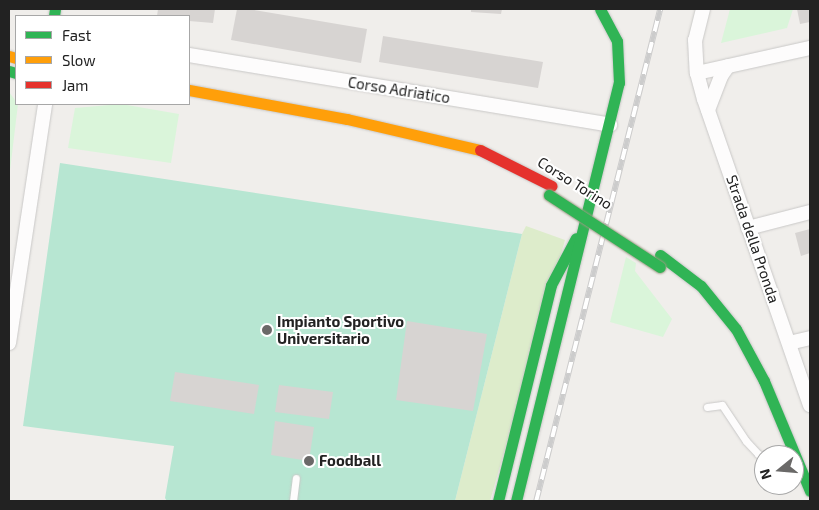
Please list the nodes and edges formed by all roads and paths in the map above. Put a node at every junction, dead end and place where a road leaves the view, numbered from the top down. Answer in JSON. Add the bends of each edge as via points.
{"nodes":[{"id":1,"x":600,"y":9,"type":"edge"},
{"id":2,"x":703,"y":9,"type":"edge"},
{"id":3,"x":810,"y":48,"type":"edge"},
{"id":4,"x":190,"y":55,"type":"edge"},
{"id":5,"x":728,"y":66,"type":"junction"},
{"id":6,"x":698,"y":73,"type":"junction"},
{"id":7,"x":190,"y":90,"type":"edge"},
{"id":8,"x":190,"y":99,"type":"edge"},
{"id":9,"x":45,"y":105,"type":"edge"},
{"id":10,"x":708,"y":110,"type":"junction"},
{"id":11,"x":610,"y":125,"type":"junction"},
{"id":12,"x":550,"y":190,"type":"junction"},
{"id":13,"x":810,"y":212,"type":"edge"},
{"id":14,"x":582,"y":227,"type":"junction"},
{"id":15,"x":748,"y":228,"type":"junction"},
{"id":16,"x":660,"y":261,"type":"junction"},
{"id":17,"x":810,"y":338,"type":"edge"},
{"id":18,"x":9,"y":343,"type":"edge"},
{"id":19,"x":790,"y":343,"type":"junction"},
{"id":20,"x":810,"y":405,"type":"edge"},
{"id":21,"x":707,"y":407,"type":"dead end"},
{"id":22,"x":776,"y":445,"type":"edge"},
{"id":23,"x":791,"y":445,"type":"edge"},
{"id":24,"x":754,"y":450,"type":"edge"},
{"id":25,"x":804,"y":477,"type":"edge"},
{"id":26,"x":296,"y":478,"type":"dead end"},
{"id":27,"x":810,"y":492,"type":"edge"},
{"id":28,"x":293,"y":501,"type":"edge"},
{"id":29,"x":498,"y":501,"type":"edge"},
{"id":30,"x":516,"y":501,"type":"edge"}],
"edges":[{"from":1,"to":11,"type":"street","via":[[617,41],[620,83]]},
{"from":2,"to":6,"type":"street","name":"Strada della Pronda","via":[[695,40]]},
{"from":3,"to":5,"type":"street"},
{"from":4,"to":11,"type":"street","name":"Corso Adriatico"},
{"from":5,"to":6,"type":"street"},
{"from":5,"to":10,"type":"street","via":[[720,76]]},
{"from":6,"to":10,"type":"street","name":"Strada della Pronda"},
{"from":7,"to":12,"type":"street","name":"Corso Torino","via":[[463,144],[522,168]]},
{"from":8,"to":12,"type":"street","name":"Corso Torino","via":[[449,152]]},
{"from":9,"to":18,"type":"street"},
{"from":10,"to":15,"type":"street","name":"Strada della Pronda"},
{"from":11,"to":14,"type":"street"},
{"from":12,"to":16,"type":"street","name":"Corso Torino","bridge":true},
{"from":13,"to":15,"type":"street"},
{"from":14,"to":29,"type":"street","via":[[551,285]]},
{"from":14,"to":30,"type":"street","via":[[574,273]]},
{"from":15,"to":19,"type":"street","name":"Strada della Pronda"},
{"from":16,"to":22,"type":"street","name":"Corso Torino","via":[[703,302],[726,332],[761,401]]},
{"from":16,"to":23,"type":"street","name":"Corso Torino","via":[[701,286],[731,321],[764,381]]},
{"from":17,"to":19,"type":"street"},
{"from":19,"to":20,"type":"street","name":"Strada della Pronda"},
{"from":21,"to":24,"type":"lane","via":[[722,404]]},
{"from":25,"to":27,"type":"street","name":"Corso Torino"},
{"from":26,"to":28,"type":"lane"}]}
